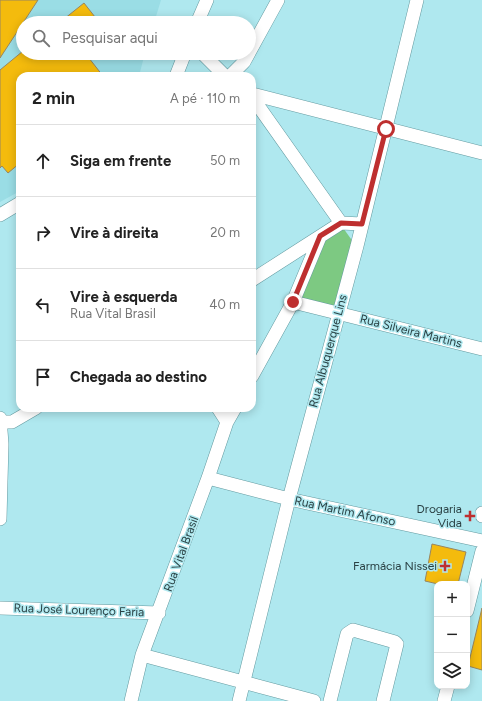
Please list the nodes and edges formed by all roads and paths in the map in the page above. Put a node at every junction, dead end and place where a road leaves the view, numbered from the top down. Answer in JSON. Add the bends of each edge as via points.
{"nodes":[{"id":1,"x":207,"y":0,"type":"edge"},
{"id":2,"x":278,"y":0,"type":"edge"},
{"id":3,"x":417,"y":0,"type":"edge"},
{"id":4,"x":201,"y":16,"type":"edge"},
{"id":5,"x":256,"y":40,"type":"edge"},
{"id":6,"x":182,"y":60,"type":"edge"},
{"id":7,"x":209,"y":60,"type":"edge"},
{"id":8,"x":245,"y":60,"type":"edge"},
{"id":9,"x":178,"y":72,"type":"edge"},
{"id":10,"x":221,"y":72,"type":"edge"},
{"id":11,"x":234,"y":72,"type":"edge"},
{"id":12,"x":256,"y":97,"type":"edge"},
{"id":13,"x":256,"y":102,"type":"edge"},
{"id":14,"x":386,"y":129,"type":"junction"},
{"id":15,"x":482,"y":153,"type":"edge"},
{"id":16,"x":16,"y":205,"type":"edge"},
{"id":17,"x":0,"y":215,"type":"edge"},
{"id":18,"x":341,"y":223,"type":"junction"},
{"id":19,"x":362,"y":224,"type":"junction"},
{"id":20,"x":320,"y":236,"type":"junction"},
{"id":21,"x":256,"y":277,"type":"edge"},
{"id":22,"x":293,"y":302,"type":"junction"},
{"id":23,"x":338,"y":313,"type":"junction"},
{"id":24,"x":482,"y":349,"type":"edge"},
{"id":25,"x":256,"y":369,"type":"edge"},
{"id":26,"x":29,"y":412,"type":"edge"},
{"id":27,"x":221,"y":412,"type":"edge"},
{"id":28,"x":233,"y":412,"type":"edge"},
{"id":29,"x":0,"y":420,"type":"edge"},
{"id":30,"x":227,"y":422,"type":"junction"},
{"id":31,"x":208,"y":478,"type":"junction"},
{"id":32,"x":289,"y":499,"type":"junction"},
{"id":33,"x":0,"y":519,"type":"edge"},
{"id":34,"x":482,"y":541,"type":"edge"},
{"id":35,"x":482,"y":551,"type":"edge"},
{"id":36,"x":470,"y":598,"type":"edge"},
{"id":37,"x":0,"y":608,"type":"edge"},
{"id":38,"x":159,"y":613,"type":"junction"},
{"id":39,"x":142,"y":655,"type":"junction"},
{"id":40,"x":242,"y":683,"type":"junction"},
{"id":41,"x":447,"y":689,"type":"edge"},
{"id":42,"x":131,"y":701,"type":"edge"},
{"id":43,"x":239,"y":701,"type":"edge"},
{"id":44,"x":314,"y":701,"type":"edge"},
{"id":45,"x":330,"y":701,"type":"edge"},
{"id":46,"x":383,"y":701,"type":"edge"},
{"id":47,"x":444,"y":701,"type":"edge"}],
"edges":[{"from":1,"to":4,"type":"street"},
{"from":2,"to":5,"type":"street"},
{"from":3,"to":14,"type":"street","name":"Rua Albuquerque Lins"},
{"from":6,"to":9,"type":"street"},
{"from":7,"to":10,"type":"street"},
{"from":8,"to":11,"type":"street"},
{"from":12,"to":14,"type":"street"},
{"from":13,"to":18,"type":"street"},
{"from":14,"to":15,"type":"street"},
{"from":14,"to":19,"type":"street","name":"Rua Albuquerque Lins"},
{"from":16,"to":17,"type":"street"},
{"from":18,"to":19,"type":"street"},
{"from":18,"to":20,"type":"street"},
{"from":19,"to":23,"type":"street","name":"Rua Albuquerque Lins"},
{"from":20,"to":21,"type":"street"},
{"from":20,"to":22,"type":"street"},
{"from":22,"to":23,"type":"street","name":"Rua Silveira Martins"},
{"from":22,"to":25,"type":"street"},
{"from":23,"to":24,"type":"street","name":"Rua Silveira Martins"},
{"from":23,"to":32,"type":"street","name":"Rua Albuquerque Lins"},
{"from":26,"to":29,"type":"street","via":[[12,422]]},
{"from":27,"to":30,"type":"street"},
{"from":28,"to":30,"type":"street","name":"Rua Vital Brasil"},
{"from":29,"to":33,"type":"street"},
{"from":30,"to":31,"type":"street","name":"Rua Vital Brasil"},
{"from":31,"to":32,"type":"street","name":"Rua Martim Afonso"},
{"from":31,"to":38,"type":"street","name":"Rua Vital Brasil"},
{"from":32,"to":34,"type":"street","name":"Rua Martim Afonso"},
{"from":32,"to":40,"type":"street","name":"Rua Albuquerque Lins"},
{"from":35,"to":36,"type":"street"},
{"from":37,"to":38,"type":"street","name":"Rua José Lourenço Faria"},
{"from":38,"to":39,"type":"street","name":"Rua Vital Brasil"},
{"from":39,"to":40,"type":"street"},
{"from":39,"to":42,"type":"street","name":"Rua Vital Brasil"},
{"from":40,"to":43,"type":"street","name":"Rua Albuquerque Lins"},
{"from":40,"to":44,"type":"street"},
{"from":41,"to":47,"type":"street"},
{"from":45,"to":46,"type":"street","via":[[347,634],[353,630],[396,644]]}]}
